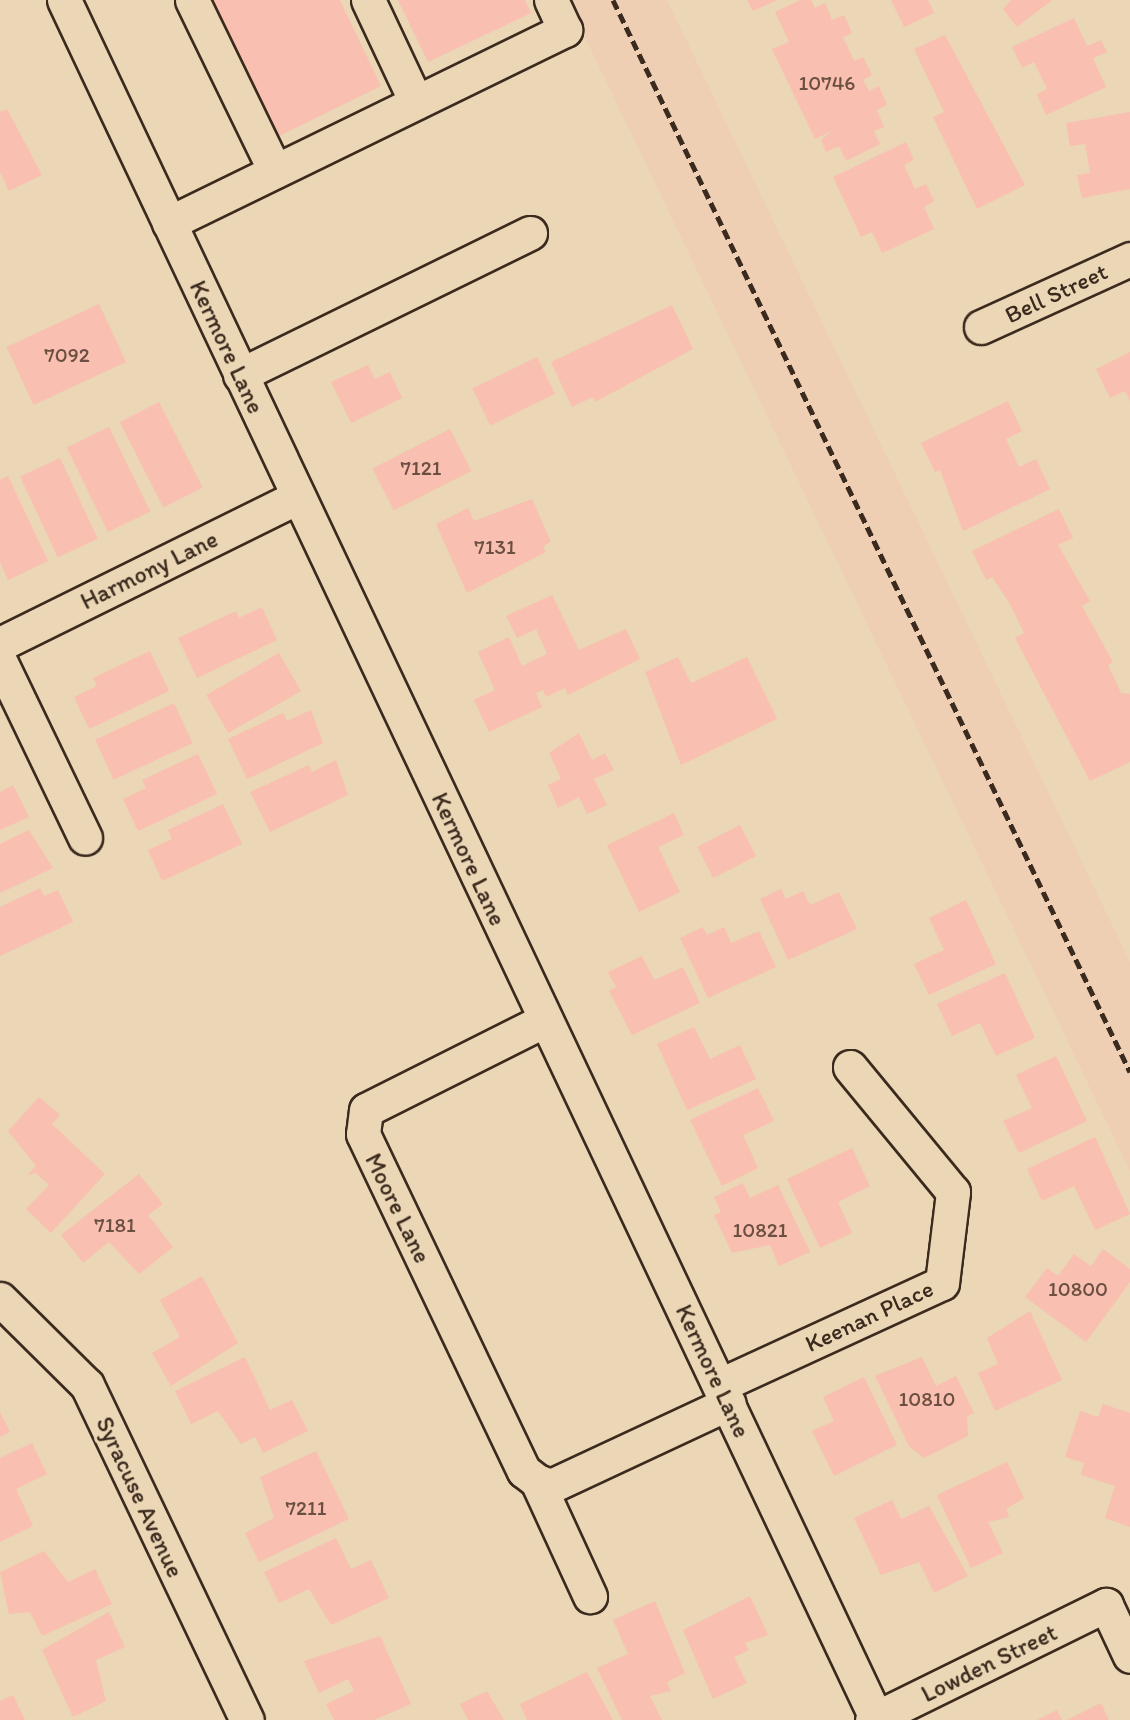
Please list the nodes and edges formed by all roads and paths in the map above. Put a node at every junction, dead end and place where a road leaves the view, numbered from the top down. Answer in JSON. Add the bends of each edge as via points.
{"nodes":[{"id":1,"x":64,"y":0,"type":"edge"},
{"id":2,"x":192,"y":0,"type":"edge"},
{"id":3,"x":368,"y":0,"type":"edge"},
{"id":4,"x":551,"y":0,"type":"edge"},
{"id":5,"x":416,"y":102,"type":"junction"},
{"id":6,"x":275,"y":171,"type":"junction"},
{"id":7,"x":169,"y":223,"type":"junction"},
{"id":8,"x":530,"y":233,"type":"dead end"},
{"id":9,"x":1130,"y":259,"type":"edge"},
{"id":10,"x":981,"y":327,"type":"dead end"},
{"id":11,"x":240,"y":375,"type":"junction"},
{"id":12,"x":298,"y":497,"type":"junction"},
{"id":13,"x":0,"y":644,"type":"edge"},
{"id":14,"x":0,"y":662,"type":"edge"},
{"id":15,"x":85,"y":838,"type":"dead end"},
{"id":16,"x":545,"y":1020,"type":"junction"},
{"id":17,"x":850,"y":1068,"type":"dead end"},
{"id":18,"x":0,"y":1299,"type":"edge"},
{"id":19,"x":725,"y":1394,"type":"junction"},
{"id":20,"x":537,"y":1481,"type":"junction"},
{"id":21,"x":590,"y":1596,"type":"dead end"},
{"id":22,"x":1130,"y":1656,"type":"edge"},
{"id":23,"x":874,"y":1719,"type":"edge"},
{"id":24,"x":247,"y":1720,"type":"edge"}],
"edges":[{"from":1,"to":7,"type":"street","name":"Kermore Lane"},
{"from":2,"to":6,"type":"street"},
{"from":3,"to":5,"type":"street"},
{"from":4,"to":5,"type":"street","via":[[565,30]]},
{"from":5,"to":6,"type":"street"},
{"from":6,"to":7,"type":"street"},
{"from":7,"to":11,"type":"street","name":"Kermore Lane"},
{"from":8,"to":11,"type":"street"},
{"from":9,"to":10,"type":"street","name":"Bell Street"},
{"from":11,"to":12,"type":"street","name":"Kermore Lane"},
{"from":12,"to":13,"type":"street","name":"Harmony Lane"},
{"from":12,"to":16,"type":"street","name":"Kermore Lane"},
{"from":14,"to":15,"type":"street"},
{"from":16,"to":19,"type":"street","name":"Kermore Lane"},
{"from":16,"to":20,"type":"street","name":"Moore Lane","via":[[366,1110],[361,1121],[524,1471]]},
{"from":17,"to":19,"type":"street","name":"Keenan Place","via":[[953,1192],[942,1283]]},
{"from":18,"to":24,"type":"street","name":"Syracuse Avenue","via":[[87,1385]]},
{"from":19,"to":20,"type":"street","via":[[551,1486]]},
{"from":19,"to":23,"type":"street","name":"Kermore Lane"},
{"from":20,"to":21,"type":"street","name":"Moore Lane"},
{"from":22,"to":23,"type":"street","name":"Lowden Street","via":[[1106,1605]]}]}
